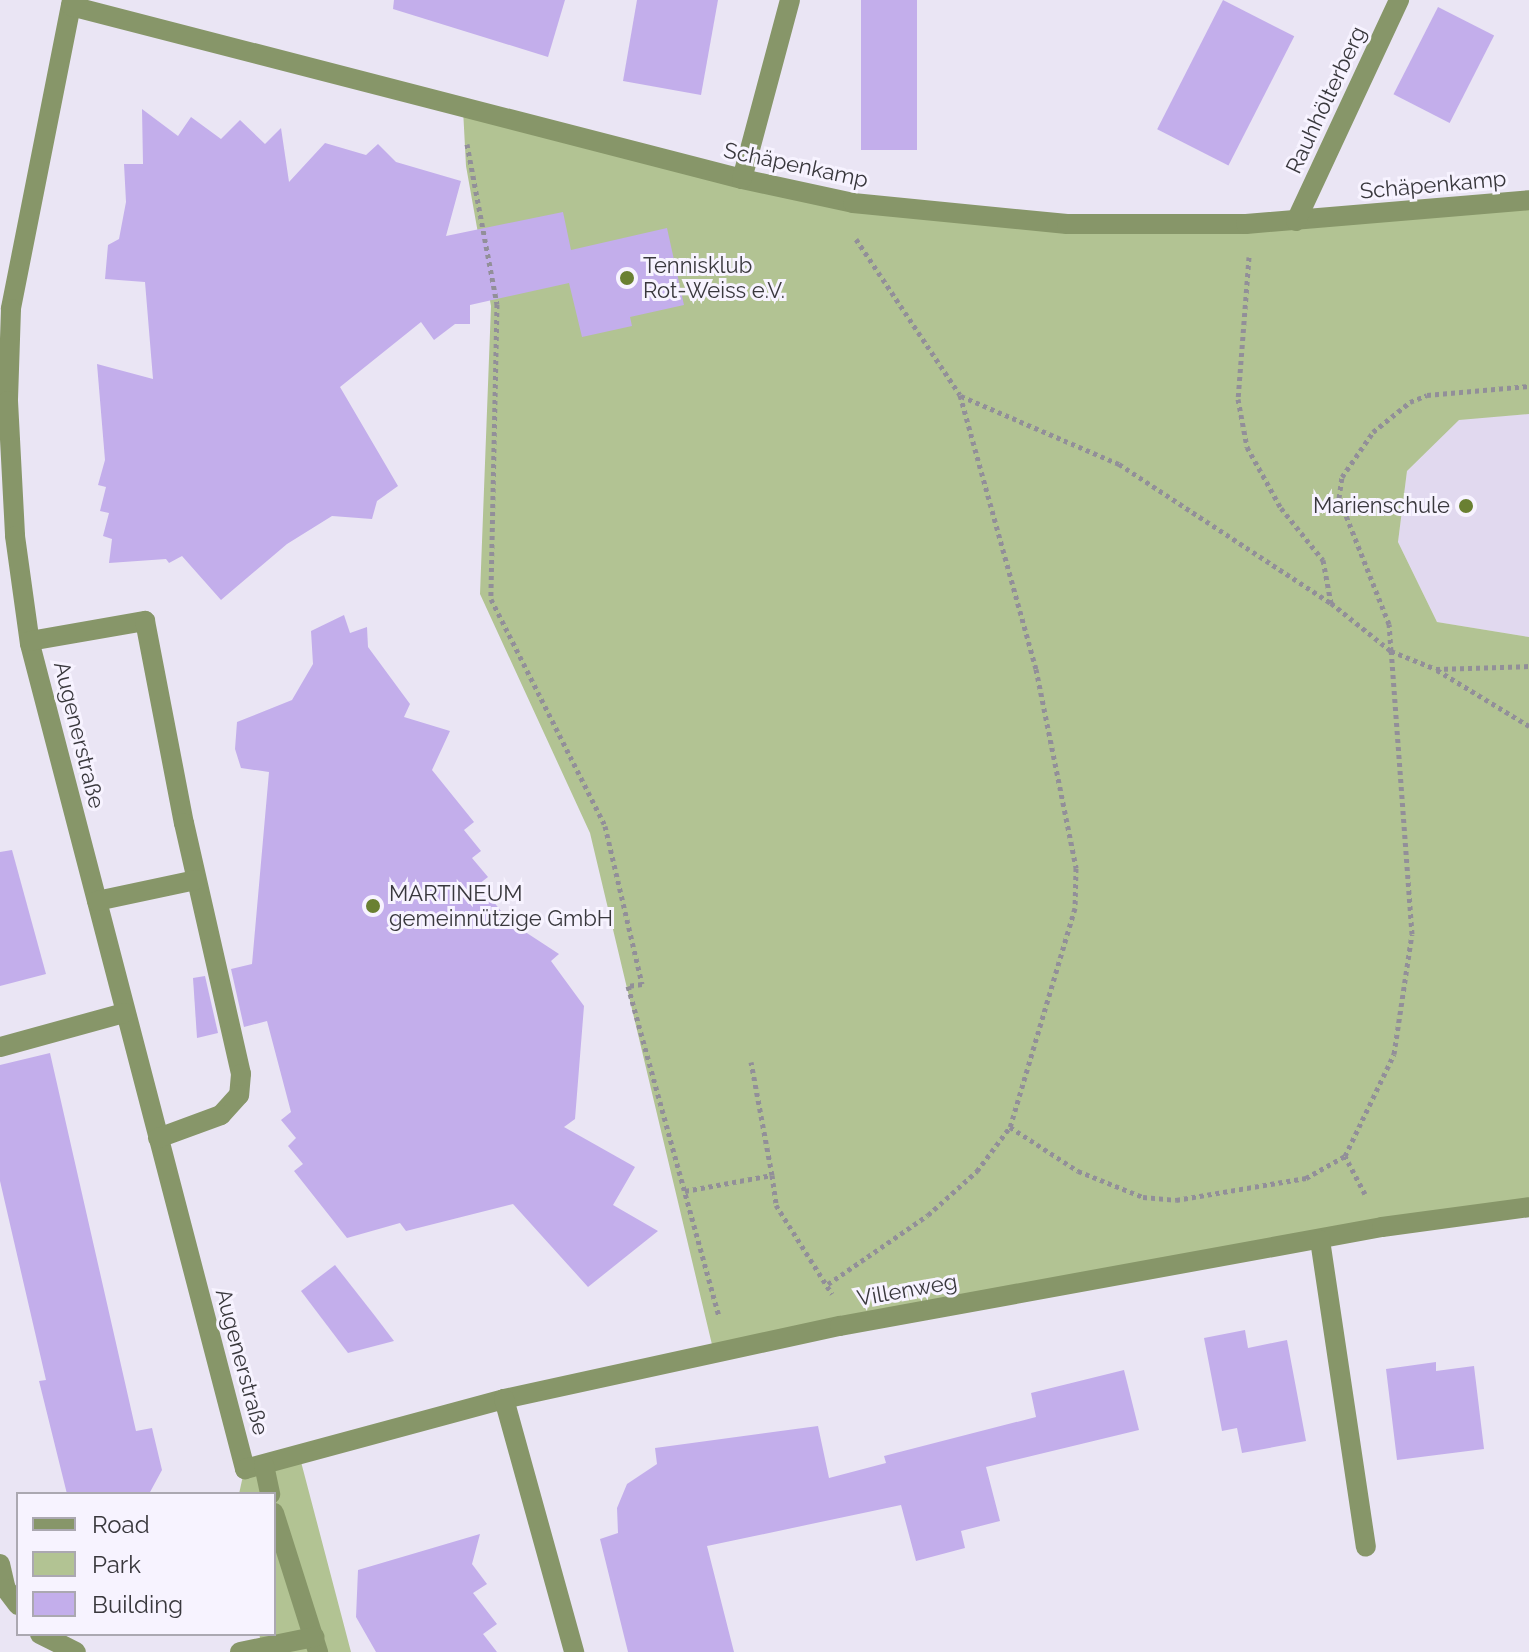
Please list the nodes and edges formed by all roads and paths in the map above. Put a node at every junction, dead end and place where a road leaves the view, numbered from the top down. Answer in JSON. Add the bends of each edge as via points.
{"nodes":[{"id":1,"x":790,"y":0,"type":"edge"},
{"id":2,"x":1399,"y":0,"type":"edge"},
{"id":3,"x":72,"y":3,"type":"edge"},
{"id":4,"x":464,"y":108,"type":"junction"},
{"id":5,"x":742,"y":179,"type":"junction"},
{"id":6,"x":1529,"y":200,"type":"edge"},
{"id":7,"x":853,"y":203,"type":"junction"},
{"id":8,"x":1296,"y":221,"type":"junction"},
{"id":9,"x":1246,"y":224,"type":"junction"},
{"id":10,"x":6,"y":309,"type":"edge"},
{"id":11,"x":1529,"y":386,"type":"edge"},
{"id":12,"x":960,"y":395,"type":"junction"},
{"id":13,"x":1331,"y":603,"type":"junction"},
{"id":14,"x":30,"y":641,"type":"junction"},
{"id":15,"x":1391,"y":651,"type":"junction"},
{"id":16,"x":1529,"y":666,"type":"edge"},
{"id":17,"x":1436,"y":669,"type":"junction"},
{"id":18,"x":1529,"y":726,"type":"edge"},
{"id":19,"x":196,"y":880,"type":"junction"},
{"id":20,"x":97,"y":901,"type":"junction"},
{"id":21,"x":124,"y":1013,"type":"junction"},
{"id":22,"x":0,"y":1047,"type":"edge"},
{"id":23,"x":751,"y":1062,"type":"dead end"},
{"id":24,"x":1010,"y":1127,"type":"junction"},
{"id":25,"x":158,"y":1138,"type":"junction"},
{"id":26,"x":1345,"y":1156,"type":"junction"},
{"id":27,"x":772,"y":1175,"type":"junction"},
{"id":28,"x":685,"y":1191,"type":"junction"},
{"id":29,"x":1529,"y":1207,"type":"edge"},
{"id":30,"x":1382,"y":1227,"type":"junction"},
{"id":31,"x":1320,"y":1240,"type":"junction"},
{"id":32,"x":828,"y":1284,"type":"junction"},
{"id":33,"x":840,"y":1326,"type":"junction"},
{"id":34,"x":744,"y":1348,"type":"junction"},
{"id":35,"x":504,"y":1399,"type":"junction"},
{"id":36,"x":255,"y":1467,"type":"junction"},
{"id":37,"x":269,"y":1492,"type":"edge"},
{"id":38,"x":276,"y":1519,"type":"edge"},
{"id":39,"x":1366,"y":1547,"type":"dead end"},
{"id":40,"x":0,"y":1564,"type":"edge"},
{"id":41,"x":16,"y":1602,"type":"edge"},
{"id":42,"x":44,"y":1636,"type":"edge"},
{"id":43,"x":316,"y":1645,"type":"edge"},
{"id":44,"x":76,"y":1652,"type":"edge"},
{"id":45,"x":240,"y":1652,"type":"edge"},
{"id":46,"x":574,"y":1652,"type":"edge"}],
"edges":[{"from":1,"to":5,"type":"street"},
{"from":2,"to":8,"type":"street","name":"Rauhhölterberg"},
{"from":3,"to":4,"type":"street","name":"Schäpenkamp"},
{"from":3,"to":10,"type":"street","name":"Augenerstraße"},
{"from":4,"to":5,"type":"street","name":"Schäpenkamp"},
{"from":4,"to":28,"type":"path","via":[[470,168],[497,304],[491,599],[605,826],[642,984],[628,986]]},
{"from":5,"to":7,"type":"street","name":"Schäpenkamp"},
{"from":6,"to":8,"type":"street","name":"Schäpenkamp"},
{"from":7,"to":9,"type":"street","name":"Schäpenkamp","via":[[1067,224]]},
{"from":7,"to":12,"type":"path","via":[[856,238]]},
{"from":8,"to":9,"type":"street","name":"Schäpenkamp"},
{"from":9,"to":13,"type":"path","via":[[1238,399],[1247,447],[1281,508],[1323,560]]},
{"from":10,"to":14,"type":"street","name":"Augenerstraße","via":[[15,536]]},
{"from":11,"to":15,"type":"path","via":[[1427,395],[1410,402],[1373,432],[1342,477],[1339,498],[1389,624]]},
{"from":12,"to":13,"type":"path","via":[[1119,464]]},
{"from":12,"to":24,"type":"path","via":[[1036,669],[1076,868],[1075,908]]},
{"from":13,"to":15,"type":"path"},
{"from":14,"to":19,"type":"street","via":[[145,621]]},
{"from":14,"to":20,"type":"street","name":"Augenerstraße"},
{"from":15,"to":17,"type":"path"},
{"from":15,"to":26,"type":"path","via":[[1412,934],[1394,1054]]},
{"from":16,"to":17,"type":"path"},
{"from":17,"to":18,"type":"path"},
{"from":19,"to":20,"type":"street"},
{"from":19,"to":25,"type":"street","via":[[241,1074],[239,1095],[221,1115]]},
{"from":20,"to":21,"type":"street","name":"Augenerstraße"},
{"from":21,"to":22,"type":"street"},
{"from":21,"to":25,"type":"street","name":"Augenerstraße"},
{"from":23,"to":27,"type":"path"},
{"from":24,"to":26,"type":"path","via":[[1078,1171],[1154,1198],[1176,1200],[1306,1178]]},
{"from":24,"to":32,"type":"path","via":[[977,1171],[928,1215]]},
{"from":25,"to":36,"type":"street","name":"Augenerstraße"},
{"from":26,"to":30,"type":"path"},
{"from":27,"to":28,"type":"path"},
{"from":27,"to":32,"type":"path","via":[[776,1205]]},
{"from":28,"to":34,"type":"path","via":[[712,1303]]},
{"from":29,"to":30,"type":"street","name":"Villenweg"},
{"from":30,"to":31,"type":"street","name":"Villenweg"},
{"from":31,"to":33,"type":"street","name":"Villenweg"},
{"from":31,"to":39,"type":"street"},
{"from":32,"to":33,"type":"path"},
{"from":33,"to":34,"type":"street","name":"Villenweg"},
{"from":34,"to":35,"type":"street","name":"Villenweg"},
{"from":35,"to":36,"type":"street","name":"Villenweg"},
{"from":35,"to":46,"type":"street"},
{"from":36,"to":37,"type":"street","name":"Augenerstraße"},
{"from":38,"to":43,"type":"street"},
{"from":40,"to":41,"type":"street","via":[[6,1589]]},
{"from":42,"to":44,"type":"street"},
{"from":43,"to":45,"type":"street"}]}
